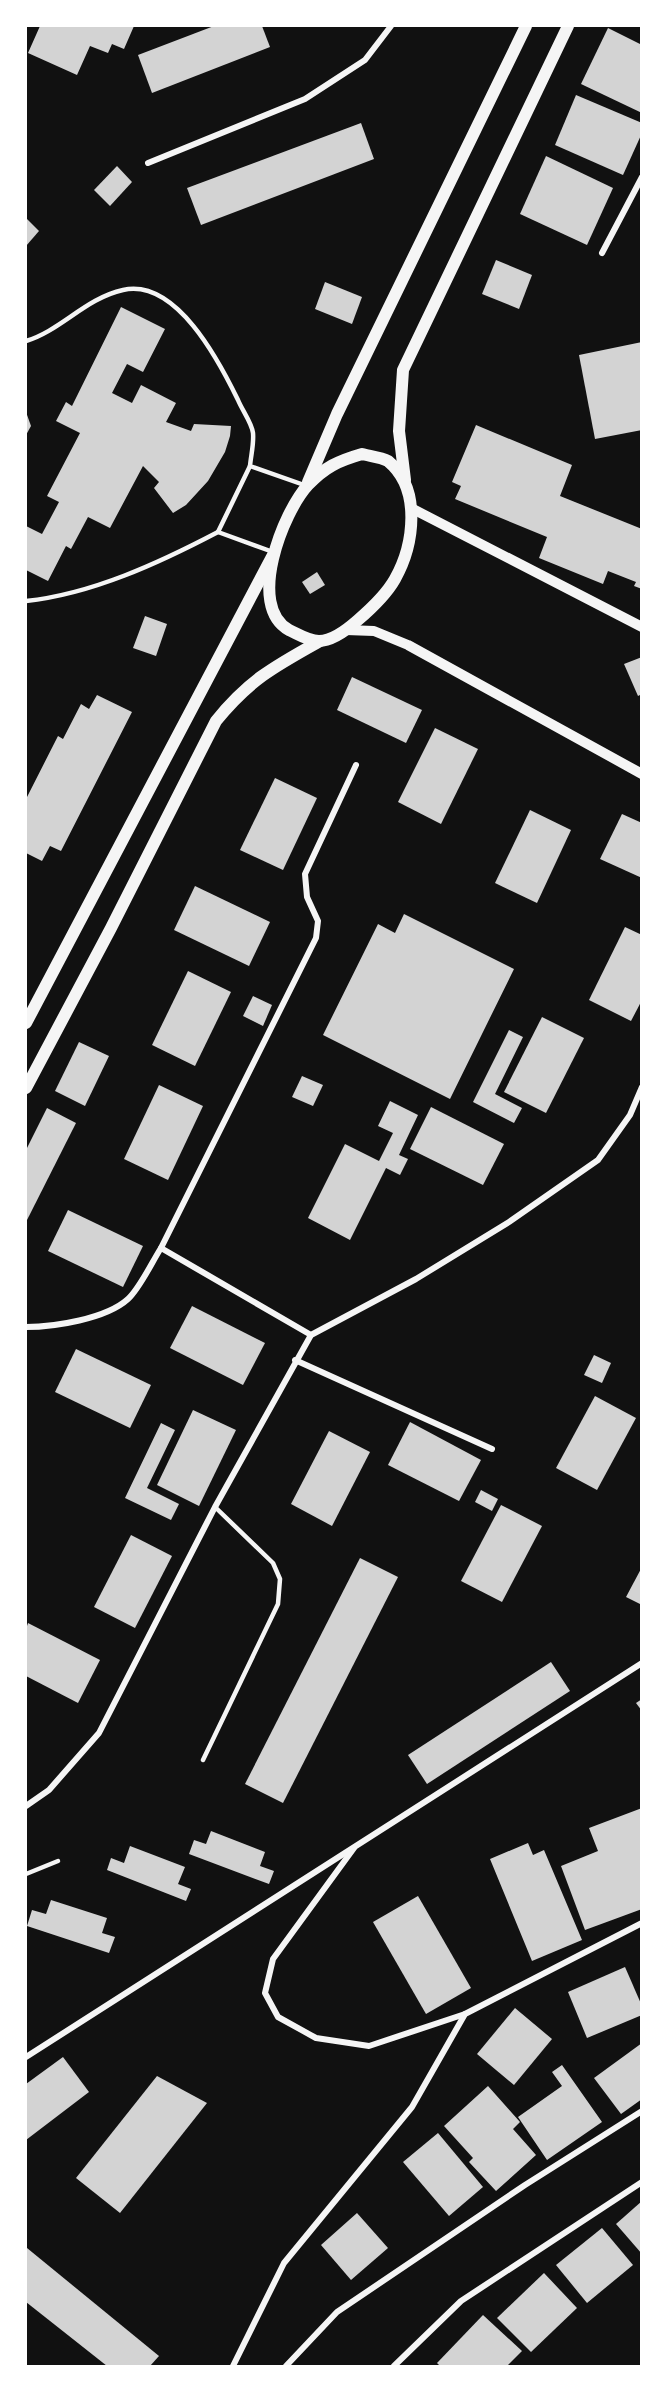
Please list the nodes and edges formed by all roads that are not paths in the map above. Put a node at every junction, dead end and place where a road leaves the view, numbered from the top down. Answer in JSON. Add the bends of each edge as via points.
{"nodes":[{"id":1,"x":391,"y":26,"type":"edge"},
{"id":2,"x":526,"y":26,"type":"edge"},
{"id":3,"x":568,"y":26,"type":"edge"},
{"id":4,"x":148,"y":163,"type":"dead end"},
{"id":5,"x":642,"y":177,"type":"edge"},
{"id":6,"x":602,"y":254,"type":"dead end"},
{"id":7,"x":26,"y":341,"type":"edge"},
{"id":8,"x":250,"y":466,"type":"junction"},
{"id":9,"x":405,"y":480,"type":"junction"},
{"id":10,"x":307,"y":486,"type":"junction"},
{"id":11,"x":411,"y":508,"type":"junction"},
{"id":12,"x":218,"y":532,"type":"junction"},
{"id":13,"x":274,"y":553,"type":"junction"},
{"id":14,"x":26,"y":601,"type":"edge"},
{"id":15,"x":642,"y":627,"type":"edge"},
{"id":16,"x":346,"y":630,"type":"junction"},
{"id":17,"x":320,"y":641,"type":"junction"},
{"id":18,"x":356,"y":765,"type":"dead end"},
{"id":19,"x":642,"y":774,"type":"edge"},
{"id":20,"x":26,"y":1023,"type":"edge"},
{"id":21,"x":642,"y":1087,"type":"edge"},
{"id":22,"x":26,"y":1088,"type":"edge"},
{"id":23,"x":161,"y":1248,"type":"junction"},
{"id":24,"x":26,"y":1327,"type":"edge"},
{"id":25,"x":311,"y":1335,"type":"junction"},
{"id":26,"x":295,"y":1360,"type":"junction"},
{"id":27,"x":492,"y":1449,"type":"dead end"},
{"id":28,"x":215,"y":1507,"type":"junction"},
{"id":29,"x":642,"y":1663,"type":"edge"},
{"id":30,"x":203,"y":1760,"type":"dead end"},
{"id":31,"x":26,"y":1806,"type":"edge"},
{"id":32,"x":357,"y":1844,"type":"junction"},
{"id":33,"x":58,"y":1861,"type":"dead end"},
{"id":34,"x":26,"y":1874,"type":"edge"},
{"id":35,"x":642,"y":1923,"type":"edge"},
{"id":36,"x":465,"y":2014,"type":"junction"},
{"id":37,"x":26,"y":2057,"type":"edge"},
{"id":38,"x":642,"y":2111,"type":"edge"},
{"id":39,"x":642,"y":2182,"type":"edge"},
{"id":40,"x":233,"y":2367,"type":"edge"},
{"id":41,"x":286,"y":2367,"type":"edge"},
{"id":42,"x":394,"y":2367,"type":"edge"}],
"edges":[{"from":1,"to":4,"type":"street","via":[[365,60],[305,99]]},
{"from":2,"to":10,"type":"main road","via":[[337,414]]},
{"from":3,"to":9,"type":"main road","via":[[403,370],[399,432]]},
{"from":5,"to":6,"type":"street"},
{"from":7,"to":8,"type":"lane","via":[[123,290],[153,292],[184,314],[223,369],[253,432]]},
{"from":8,"to":10,"type":"lane"},
{"from":8,"to":12,"type":"lane"},
{"from":9,"to":10,"type":"main road","via":[[386,460],[362,454],[332,463]]},
{"from":9,"to":11,"type":"main road"},
{"from":10,"to":13,"type":"main road","via":[[286,519]]},
{"from":11,"to":15,"type":"street"},
{"from":11,"to":16,"type":"main road","via":[[408,545],[394,579],[375,606]]},
{"from":12,"to":13,"type":"lane"},
{"from":12,"to":14,"type":"lane","via":[[156,561],[61,597]]},
{"from":13,"to":17,"type":"main road","via":[[270,585],[273,608],[284,627]]},
{"from":13,"to":20,"type":"main road"},
{"from":16,"to":17,"type":"main road"},
{"from":16,"to":19,"type":"street","via":[[374,631],[408,645]]},
{"from":17,"to":22,"type":"main road","via":[[265,671],[238,694],[216,721]]},
{"from":18,"to":23,"type":"street","via":[[305,874],[307,897],[318,921],[316,938]]},
{"from":21,"to":25,"type":"street","via":[[630,1115],[598,1160],[416,1279]]},
{"from":23,"to":24,"type":"street","via":[[129,1299],[102,1313],[63,1324]]},
{"from":23,"to":25,"type":"street"},
{"from":25,"to":26,"type":"street"},
{"from":26,"to":27,"type":"street"},
{"from":26,"to":28,"type":"street"},
{"from":28,"to":30,"type":"lane","via":[[273,1563],[280,1579],[278,1604]]},
{"from":28,"to":31,"type":"street","via":[[99,1733],[49,1790]]},
{"from":29,"to":32,"type":"street"},
{"from":32,"to":36,"type":"street","via":[[273,1959],[265,1993],[278,2017],[316,2038],[369,2046]]},
{"from":32,"to":37,"type":"street"},
{"from":33,"to":34,"type":"lane"},
{"from":35,"to":36,"type":"street"},
{"from":36,"to":40,"type":"street","via":[[412,2107],[284,2263]]},
{"from":38,"to":41,"type":"street","via":[[337,2312]]},
{"from":39,"to":42,"type":"street","via":[[461,2301]]}]}
